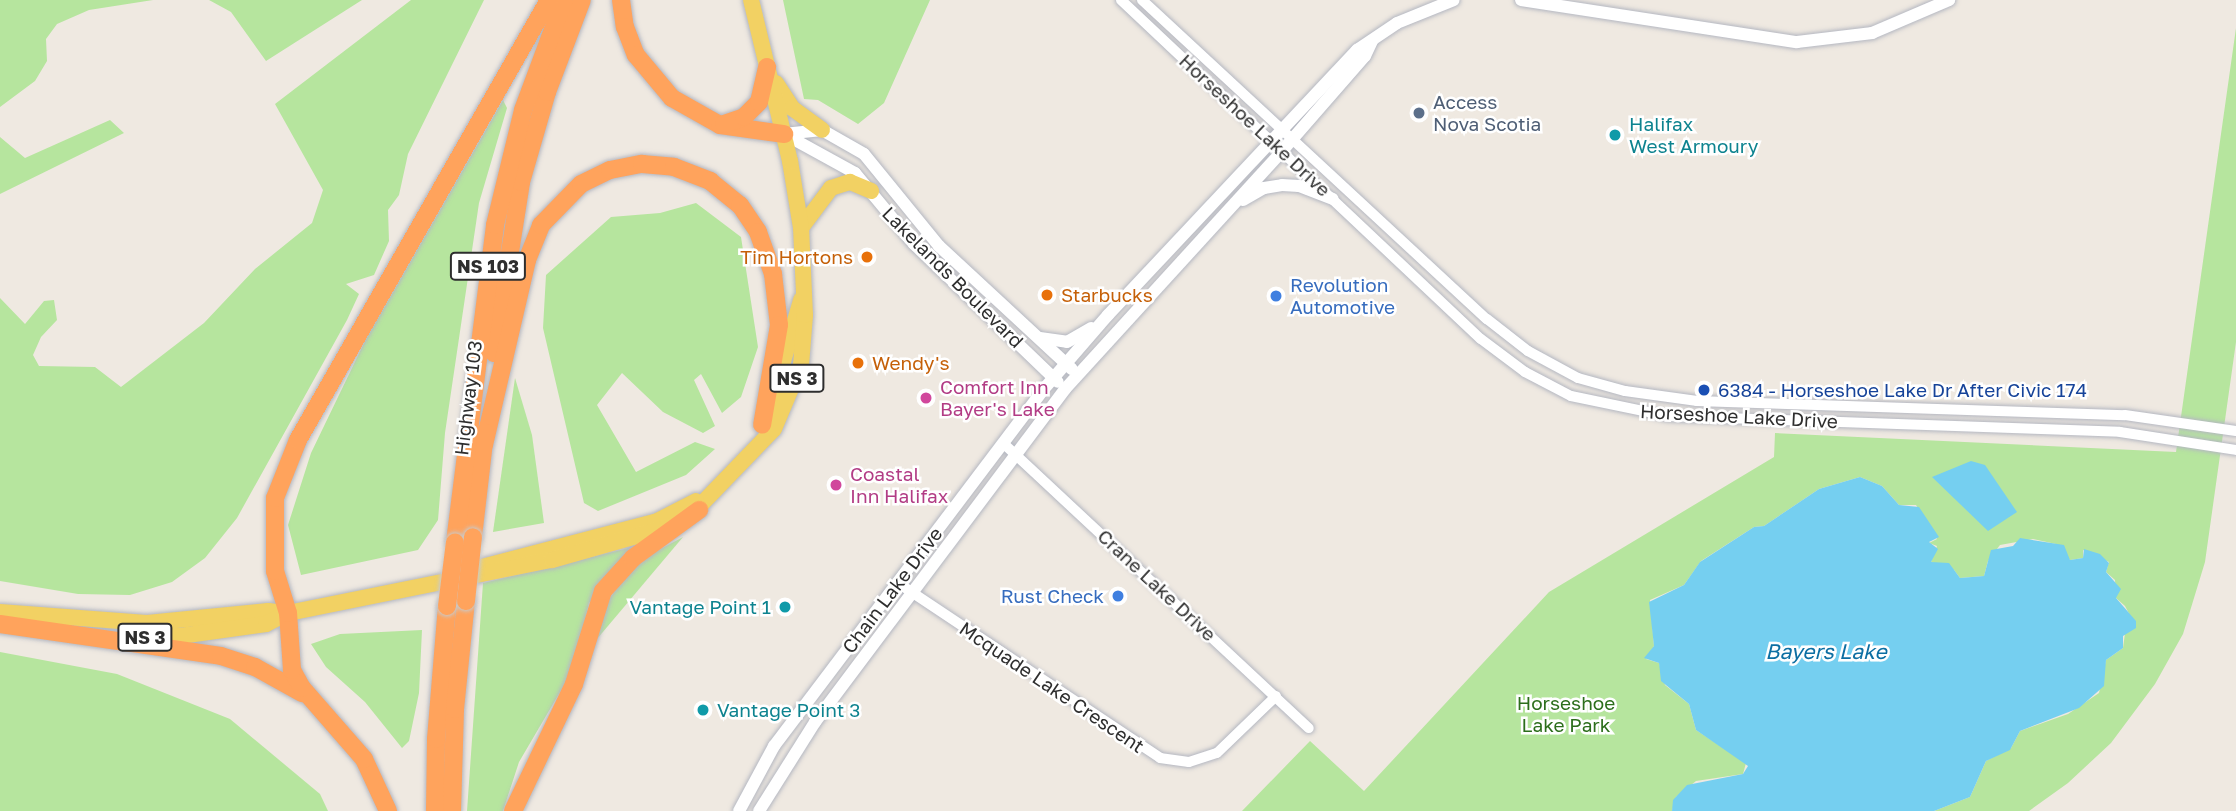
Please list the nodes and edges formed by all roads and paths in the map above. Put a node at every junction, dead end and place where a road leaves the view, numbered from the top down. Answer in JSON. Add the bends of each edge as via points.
{"nodes":[{"id":1,"x":549,"y":0,"type":"edge"},
{"id":2,"x":564,"y":0,"type":"edge"},
{"id":3,"x":582,"y":0,"type":"edge"},
{"id":4,"x":621,"y":0,"type":"edge"},
{"id":5,"x":751,"y":0,"type":"edge"},
{"id":6,"x":1121,"y":0,"type":"edge"},
{"id":7,"x":1142,"y":0,"type":"edge"},
{"id":8,"x":1454,"y":0,"type":"edge"},
{"id":9,"x":1521,"y":0,"type":"edge"},
{"id":10,"x":1949,"y":0,"type":"edge"},
{"id":11,"x":1176,"y":32,"type":"junction"},
{"id":12,"x":1372,"y":40,"type":"junction"},
{"id":13,"x":1166,"y":42,"type":"junction"},
{"id":14,"x":767,"y":66,"type":"junction"},
{"id":15,"x":720,"y":125,"type":"junction"},
{"id":16,"x":1281,"y":128,"type":"junction"},
{"id":17,"x":822,"y":130,"type":"junction"},
{"id":18,"x":784,"y":134,"type":"junction"},
{"id":19,"x":1269,"y":139,"type":"junction"},
{"id":20,"x":1292,"y":139,"type":"junction"},
{"id":21,"x":1282,"y":151,"type":"junction"},
{"id":22,"x":871,"y":191,"type":"junction"},
{"id":23,"x":1333,"y":199,"type":"junction"},
{"id":24,"x":1231,"y":208,"type":"junction"},
{"id":25,"x":801,"y":228,"type":"junction"},
{"id":26,"x":1412,"y":250,"type":"junction"},
{"id":27,"x":1158,"y":261,"type":"junction"},
{"id":28,"x":1401,"y":263,"type":"junction"},
{"id":29,"x":1171,"y":273,"type":"junction"},
{"id":30,"x":802,"y":296,"type":"junction"},
{"id":31,"x":1108,"y":315,"type":"junction"},
{"id":32,"x":1036,"y":337,"type":"junction"},
{"id":33,"x":1066,"y":364,"type":"junction"},
{"id":34,"x":1078,"y":375,"type":"junction"},
{"id":35,"x":1054,"y":378,"type":"junction"},
{"id":36,"x":1065,"y":389,"type":"junction"},
{"id":37,"x":762,"y":425,"type":"junction"},
{"id":38,"x":2236,"y":431,"type":"edge"},
{"id":39,"x":1003,"y":443,"type":"junction"},
{"id":40,"x":484,"y":445,"type":"junction"},
{"id":41,"x":755,"y":448,"type":"junction"},
{"id":42,"x":2236,"y":450,"type":"edge"},
{"id":43,"x":1016,"y":454,"type":"junction"},
{"id":44,"x":712,"y":494,"type":"junction"},
{"id":45,"x":699,"y":510,"type":"junction"},
{"id":46,"x":459,"y":575,"type":"junction"},
{"id":47,"x":898,"y":583,"type":"junction"},
{"id":48,"x":914,"y":591,"type":"junction"},
{"id":49,"x":0,"y":605,"type":"edge"},
{"id":50,"x":0,"y":612,"type":"edge"},
{"id":51,"x":288,"y":613,"type":"junction"},
{"id":52,"x":40,"y":615,"type":"junction"},
{"id":53,"x":0,"y":624,"type":"edge"},
{"id":54,"x":1276,"y":696,"type":"junction"},
{"id":55,"x":316,"y":702,"type":"junction"},
{"id":56,"x":1309,"y":728,"type":"dead end"},
{"id":57,"x":388,"y":811,"type":"edge"},
{"id":58,"x":435,"y":811,"type":"edge"},
{"id":59,"x":452,"y":811,"type":"edge"},
{"id":60,"x":513,"y":811,"type":"edge"},
{"id":61,"x":739,"y":811,"type":"edge"},
{"id":62,"x":759,"y":811,"type":"edge"}],
"edges":[{"from":1,"to":51,"type":"highway","via":[[284,469],[272,536],[275,571]]},
{"from":2,"to":58,"type":"highway","name":"Highway 103","number":"NS 103","bridge":true,"via":[[523,110],[495,225],[447,606]]},
{"from":3,"to":40,"type":"highway","name":"Highway 103","number":"NS 103","via":[[547,92],[521,182],[504,271]]},
{"from":4,"to":15,"type":"highway","via":[[628,38],[649,75],[678,103]]},
{"from":5,"to":14,"type":"main road","number":"NS 3"},
{"from":6,"to":13,"type":"street","name":"Horseshoe Lake Drive"},
{"from":7,"to":11,"type":"street","name":"Horseshoe Lake Drive"},
{"from":8,"to":12,"type":"street","name":"Chain Lake Drive","via":[[1397,23]]},
{"from":9,"to":10,"type":"street","via":[[1797,42],[1872,33]]},
{"from":11,"to":13,"type":"street","name":"Horseshoe Lake Drive"},
{"from":11,"to":16,"type":"street","name":"Horseshoe Lake Drive"},
{"from":12,"to":16,"type":"street","name":"Chain Lake Drive"},
{"from":12,"to":20,"type":"street","name":"Chain Lake Drive","via":[[1365,56]]},
{"from":13,"to":19,"type":"street","name":"Horseshoe Lake Drive"},
{"from":14,"to":15,"type":"highway","via":[[766,88],[756,106],[740,120]]},
{"from":14,"to":17,"type":"main road","via":[[792,108]]},
{"from":14,"to":18,"type":"main road","number":"NS 3"},
{"from":15,"to":18,"type":"highway"},
{"from":16,"to":19,"type":"street","name":"Chain Lake Drive"},
{"from":16,"to":20,"type":"street","name":"Horseshoe Lake Drive"},
{"from":17,"to":18,"type":"street"},
{"from":17,"to":32,"type":"street","name":"Lakelands Boulevard","via":[[870,158],[939,246]]},
{"from":18,"to":22,"type":"street","name":"Lakelands Boulevard","via":[[837,160]]},
{"from":18,"to":25,"type":"main road","number":"NS 3"},
{"from":19,"to":21,"type":"street","name":"Horseshoe Lake Drive"},
{"from":19,"to":27,"type":"street","name":"Chain Lake Drive"},
{"from":20,"to":21,"type":"street","name":"Chain Lake Drive"},
{"from":20,"to":26,"type":"street","name":"Horseshoe Lake Drive"},
{"from":21,"to":23,"type":"street","name":"Horseshoe Lake Drive"},
{"from":21,"to":24,"type":"street","name":"Chain Lake Drive"},
{"from":22,"to":25,"type":"main road","via":[[850,182],[831,188]]},
{"from":22,"to":35,"type":"street","name":"Lakelands Boulevard","via":[[914,244]]},
{"from":23,"to":24,"type":"street","via":[[1299,186],[1282,185],[1265,188]]},
{"from":23,"to":28,"type":"street","name":"Horseshoe Lake Drive"},
{"from":24,"to":29,"type":"street","name":"Chain Lake Drive"},
{"from":25,"to":30,"type":"main road","number":"NS 3"},
{"from":26,"to":28,"type":"street"},
{"from":26,"to":38,"type":"street","name":"Horseshoe Lake Drive","via":[[1528,351],[1578,378],[1625,391],[1697,401],[2125,415]]},
{"from":27,"to":29,"type":"street"},
{"from":27,"to":31,"type":"street","name":"Chain Lake Drive"},
{"from":28,"to":42,"type":"street","name":"Horseshoe Lake Drive","via":[[1505,359],[1572,396],[1619,408],[1717,418],[2146,434]]},
{"from":29,"to":34,"type":"street","name":"Chain Lake Drive"},
{"from":30,"to":37,"type":"main road","number":"NS 3","via":[[779,386]]},
{"from":30,"to":41,"type":"main road","number":"NS 3","via":[[805,333],[795,386],[774,429]]},
{"from":31,"to":32,"type":"street","via":[[1067,342]]},
{"from":31,"to":33,"type":"street","name":"Chain Lake Drive"},
{"from":32,"to":33,"type":"street","name":"Lakelands Boulevard"},
{"from":33,"to":34,"type":"street","name":"Lakelands Boulevard"},
{"from":33,"to":35,"type":"street","name":"Chain Lake Drive"},
{"from":34,"to":36,"type":"street","name":"Chain Lake Drive"},
{"from":35,"to":36,"type":"street","name":"Lakelands Boulevard"},
{"from":35,"to":39,"type":"street","name":"Chain Lake Drive"},
{"from":36,"to":43,"type":"street","name":"Chain Lake Drive"},
{"from":37,"to":40,"type":"highway","via":[[776,364],[779,325],[773,274],[758,232],[735,201],[710,181],[674,167],[642,164],[586,180],[561,200],[541,225],[527,260]]},
{"from":37,"to":41,"type":"main road","number":"NS 3"},
{"from":39,"to":43,"type":"street","name":"Crane Lake Drive"},
{"from":39,"to":47,"type":"street","name":"Chain Lake Drive"},
{"from":40,"to":59,"type":"highway","name":"Highway 103","number":"NS 103","bridge":true,"via":[[453,730]]},
{"from":41,"to":44,"type":"main road","number":"NS 3"},
{"from":43,"to":48,"type":"street","name":"Chain Lake Drive"},
{"from":43,"to":54,"type":"street","name":"Crane Lake Drive"},
{"from":44,"to":45,"type":"main road","number":"NS 3"},
{"from":44,"to":46,"type":"main road","number":"NS 3","via":[[654,522],[490,562]]},
{"from":45,"to":46,"type":"main road","number":"NS 3","via":[[662,530],[614,546],[490,573]]},
{"from":45,"to":60,"type":"highway","via":[[633,558],[603,591],[573,684]]},
{"from":46,"to":51,"type":"main road","number":"NS 3"},
{"from":47,"to":48,"type":"street","name":"Mcquade Lake Crescent"},
{"from":47,"to":61,"type":"street","name":"Chain Lake Drive","via":[[774,746]]},
{"from":48,"to":54,"type":"street","name":"Mcquade Lake Crescent","via":[[1160,758],[1189,762],[1217,752]]},
{"from":48,"to":62,"type":"street","name":"Chain Lake Drive","via":[[787,761]]},
{"from":49,"to":52,"type":"main road"},
{"from":50,"to":52,"type":"main road","number":"NS 3"},
{"from":51,"to":52,"type":"main road","number":"NS 3","via":[[268,611],[157,623]]},
{"from":51,"to":53,"type":"main road","number":"NS 3","via":[[266,624],[153,637]]},
{"from":51,"to":55,"type":"highway","via":[[292,670]]},
{"from":53,"to":55,"type":"highway","via":[[221,656],[271,674]]},
{"from":54,"to":56,"type":"street","name":"Crane Lake Drive"},
{"from":55,"to":57,"type":"highway","via":[[364,759]]}]}
